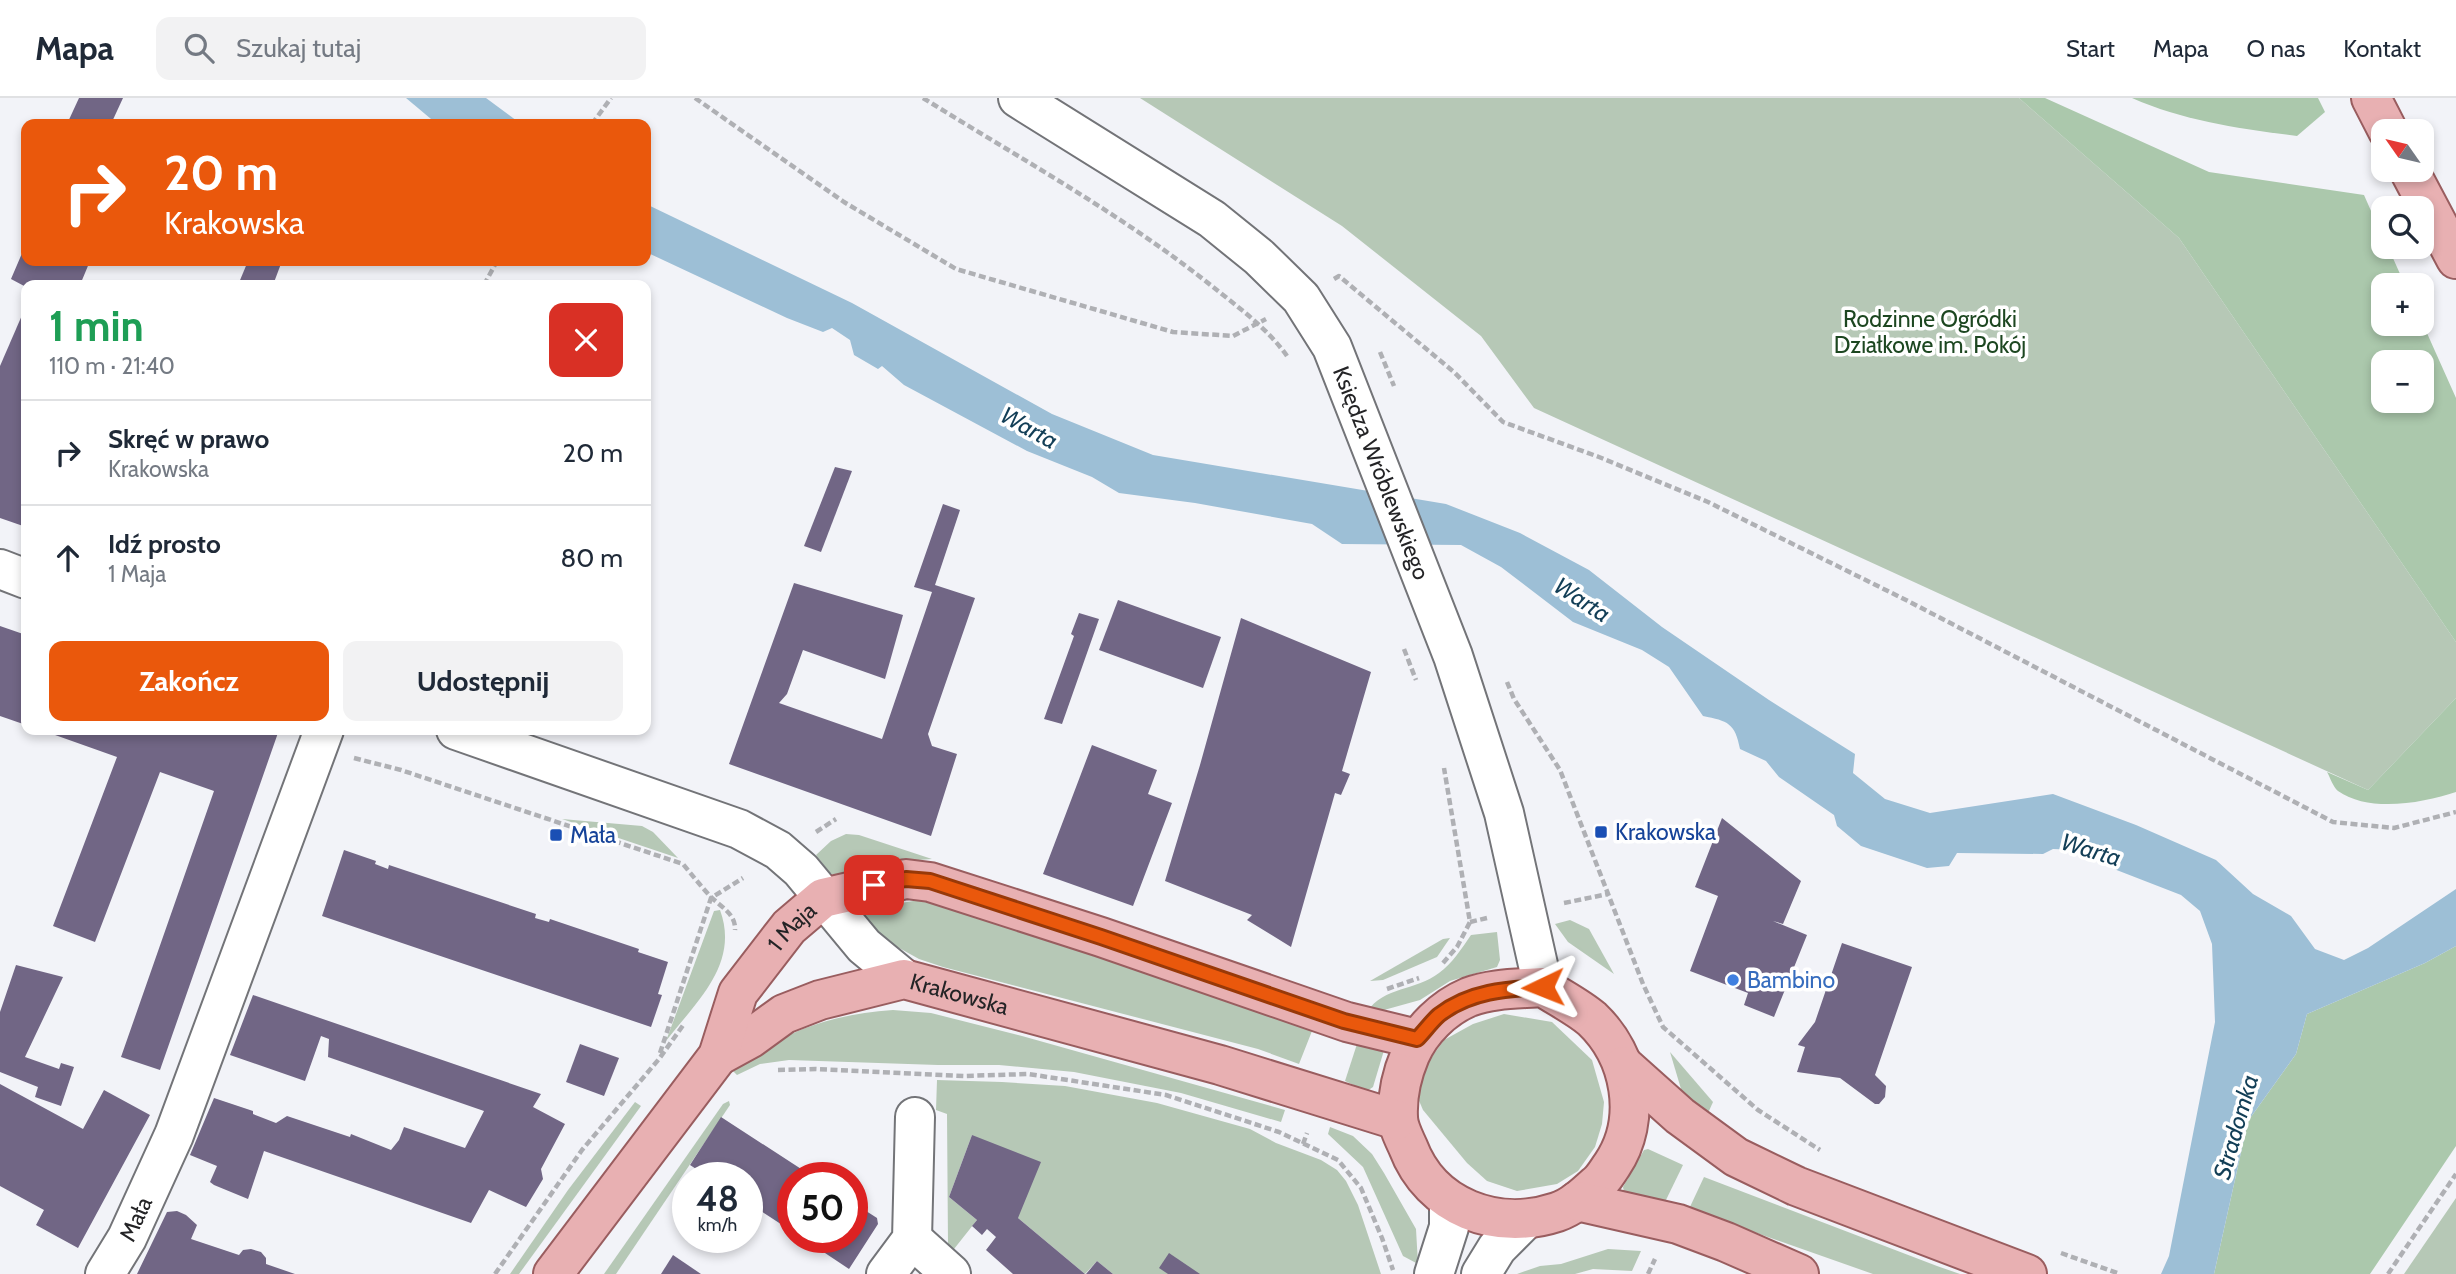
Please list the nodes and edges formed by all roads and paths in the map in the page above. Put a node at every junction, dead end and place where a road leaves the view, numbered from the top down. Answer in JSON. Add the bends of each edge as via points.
{"nodes":[{"id":1,"x":611,"y":98,"type":"edge"},
{"id":2,"x":695,"y":98,"type":"edge"},
{"id":3,"x":923,"y":98,"type":"edge"},
{"id":4,"x":1017,"y":98,"type":"edge"},
{"id":5,"x":2371,"y":98,"type":"edge"},
{"id":6,"x":596,"y":119,"type":"edge"},
{"id":7,"x":2382,"y":119,"type":"edge"},
{"id":8,"x":2415,"y":182,"type":"edge"},
{"id":9,"x":2456,"y":259,"type":"edge"},
{"id":10,"x":1301,"y":298,"type":"junction"},
{"id":11,"x":1257,"y":325,"type":"junction"},
{"id":12,"x":1288,"y":358,"type":"dead end"},
{"id":13,"x":0,"y":569,"type":"edge"},
{"id":14,"x":21,"y":577,"type":"edge"},
{"id":15,"x":1409,"y":664,"type":"dead end"},
{"id":16,"x":1504,"y":676,"type":"dead end"},
{"id":17,"x":1419,"y":689,"type":"dead end"},
{"id":18,"x":470,"y":735,"type":"edge"},
{"id":19,"x":321,"y":737,"type":"edge"},
{"id":20,"x":1444,"y":764,"type":"dead end"},
{"id":21,"x":2456,"y":812,"type":"edge"},
{"id":22,"x":823,"y":898,"type":"junction"},
{"id":23,"x":1437,"y":971,"type":"dead end"},
{"id":24,"x":1426,"y":975,"type":"dead end"},
{"id":25,"x":904,"y":979,"type":"junction"},
{"id":26,"x":1543,"y":987,"type":"junction"},
{"id":27,"x":1377,"y":989,"type":"dead end"},
{"id":28,"x":1417,"y":1039,"type":"junction"},
{"id":29,"x":718,"y":1056,"type":"junction"},
{"id":30,"x":1624,"y":1066,"type":"junction"},
{"id":31,"x":1733,"y":1088,"type":"junction"},
{"id":32,"x":915,"y":1117,"type":"dead end"},
{"id":33,"x":1397,"y":1120,"type":"junction"},
{"id":34,"x":1279,"y":1132,"type":"dead end"},
{"id":35,"x":1710,"y":1138,"type":"junction"},
{"id":36,"x":1825,"y":1153,"type":"dead end"},
{"id":37,"x":2456,"y":1174,"type":"edge"},
{"id":38,"x":1449,"y":1201,"type":"junction"},
{"id":39,"x":1577,"y":1201,"type":"junction"},
{"id":40,"x":1525,"y":1220,"type":"junction"},
{"id":41,"x":1671,"y":1223,"type":"junction"},
{"id":42,"x":912,"y":1239,"type":"junction"},
{"id":43,"x":2039,"y":1262,"type":"edge"},
{"id":44,"x":105,"y":1274,"type":"edge"},
{"id":45,"x":495,"y":1274,"type":"edge"},
{"id":46,"x":553,"y":1274,"type":"edge"},
{"id":47,"x":886,"y":1274,"type":"edge"},
{"id":48,"x":951,"y":1274,"type":"edge"},
{"id":49,"x":1394,"y":1274,"type":"edge"},
{"id":50,"x":1434,"y":1274,"type":"edge"},
{"id":51,"x":1481,"y":1274,"type":"edge"},
{"id":52,"x":1648,"y":1274,"type":"edge"},
{"id":53,"x":1799,"y":1274,"type":"edge"},
{"id":54,"x":2120,"y":1274,"type":"edge"},
{"id":55,"x":2388,"y":1274,"type":"edge"}],
"edges":[{"from":1,"to":6,"type":"path"},
{"from":2,"to":11,"type":"path","via":[[844,202],[956,269],[1173,332],[1233,336]]},
{"from":3,"to":11,"type":"path","via":[[1138,232],[1188,266]]},
{"from":4,"to":10,"type":"street","name":"Księdza Wróblewskiego","via":[[1212,219]]},
{"from":5,"to":7,"type":"main road"},
{"from":8,"to":9,"type":"main road"},
{"from":10,"to":11,"type":"path"},
{"from":10,"to":21,"type":"path","via":[[1339,276],[1455,373],[1503,422],[1708,502],[2333,821],[2394,828]]},
{"from":10,"to":26,"type":"street","name":"Księdza Wróblewskiego","via":[[1332,346],[1453,656],[1504,813]]},
{"from":11,"to":12,"type":"path"},
{"from":13,"to":14,"type":"street"},
{"from":15,"to":17,"type":"path"},
{"from":16,"to":31,"type":"path","via":[[1560,770],[1663,1027]]},
{"from":18,"to":22,"type":"street","name":"Krakowska","via":[[739,829],[778,850]]},
{"from":19,"to":44,"type":"street","name":"Mała","via":[[174,1135],[127,1238]]},
{"from":19,"to":45,"type":"path","via":[[351,757],[683,864],[711,898],[659,1059],[582,1150]]},
{"from":20,"to":23,"type":"path","via":[[1470,922]]},
{"from":22,"to":25,"type":"street","name":"Krakowska","via":[[864,946]]},
{"from":22,"to":28,"type":"main road","name":"1 Maja","via":[[906,879],[930,881],[1344,1021]]},
{"from":22,"to":29,"type":"main road","name":"1 Maja","via":[[789,927],[738,993]]},
{"from":24,"to":27,"type":"path"},
{"from":25,"to":29,"type":"main road","name":"1 Maja","via":[[784,1014]]},
{"from":25,"to":33,"type":"main road","name":"Krakowska","via":[[1220,1065]]},
{"from":26,"to":28,"type":"main road","via":[[1502,989],[1469,997],[1439,1015]]},
{"from":26,"to":30,"type":"main road","via":[[1591,1018],[1612,1042]]},
{"from":28,"to":33,"type":"main road","via":[[1402,1074]]},
{"from":29,"to":46,"type":"main road","name":"1 Maja"},
{"from":30,"to":35,"type":"main road"},
{"from":30,"to":39,"type":"main road","via":[[1630,1095],[1628,1126],[1618,1156],[1601,1182]]},
{"from":31,"to":35,"type":"path"},
{"from":31,"to":36,"type":"path","via":[[1758,1110]]},
{"from":32,"to":42,"type":"street"},
{"from":33,"to":38,"type":"main road","via":[[1413,1161]]},
{"from":34,"to":49,"type":"path","via":[[1338,1160],[1361,1188]]},
{"from":35,"to":43,"type":"main road","via":[[1736,1157],[1796,1186]]},
{"from":37,"to":55,"type":"path"},
{"from":38,"to":40,"type":"main road","via":[[1480,1216]]},
{"from":38,"to":50,"type":"street","via":[[1449,1227]]},
{"from":39,"to":40,"type":"main road"},
{"from":39,"to":41,"type":"main road"},
{"from":40,"to":51,"type":"street","via":[[1497,1248]]},
{"from":41,"to":52,"type":"path"},
{"from":41,"to":53,"type":"main road"},
{"from":42,"to":47,"type":"street"},
{"from":42,"to":48,"type":"street"},
{"from":43,"to":54,"type":"path","via":[[2090,1264]]}]}
